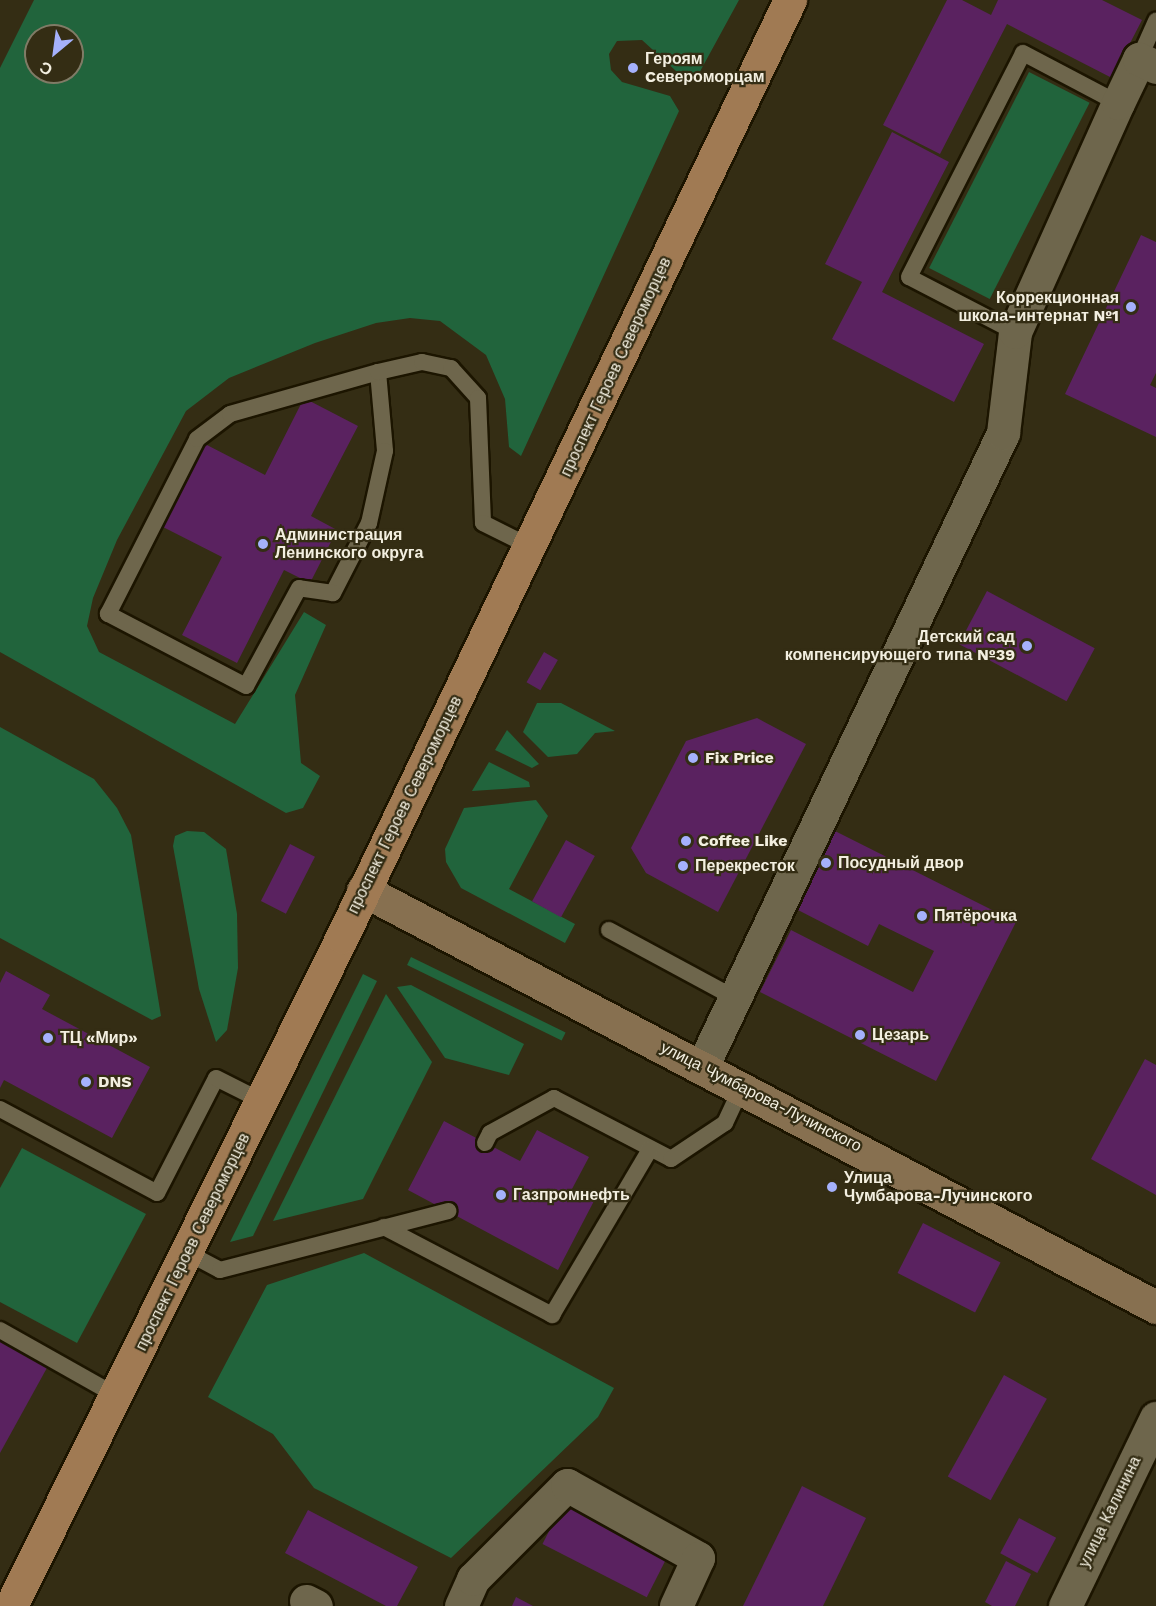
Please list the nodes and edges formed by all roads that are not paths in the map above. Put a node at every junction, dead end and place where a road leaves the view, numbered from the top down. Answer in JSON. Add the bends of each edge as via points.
{"nodes":[{"id":1,"x":790,"y":0,"type":"edge"},
{"id":2,"x":1156,"y":21,"type":"edge"},
{"id":3,"x":1147,"y":63,"type":"edge"},
{"id":4,"x":1118,"y":103,"type":"junction"},
{"id":5,"x":1015,"y":332,"type":"junction"},
{"id":6,"x":378,"y":372,"type":"junction"},
{"id":7,"x":531,"y":547,"type":"junction"},
{"id":8,"x":363,"y":890,"type":"junction"},
{"id":9,"x":609,"y":930,"type":"dead end"},
{"id":10,"x":735,"y":998,"type":"junction"},
{"id":11,"x":702,"y":1067,"type":"junction"},
{"id":12,"x":742,"y":1088,"type":"junction"},
{"id":13,"x":262,"y":1101,"type":"junction"},
{"id":14,"x":0,"y":1109,"type":"edge"},
{"id":15,"x":485,"y":1143,"type":"dead end"},
{"id":16,"x":650,"y":1149,"type":"junction"},
{"id":17,"x":448,"y":1211,"type":"dead end"},
{"id":18,"x":384,"y":1227,"type":"junction"},
{"id":19,"x":188,"y":1253,"type":"junction"},
{"id":20,"x":1156,"y":1307,"type":"edge"},
{"id":21,"x":0,"y":1330,"type":"edge"},
{"id":22,"x":117,"y":1396,"type":"junction"},
{"id":23,"x":1156,"y":1418,"type":"edge"},
{"id":24,"x":11,"y":1606,"type":"edge"},
{"id":25,"x":461,"y":1606,"type":"edge"},
{"id":26,"x":676,"y":1606,"type":"edge"},
{"id":27,"x":1065,"y":1606,"type":"edge"}],
"edges":[{"from":1,"to":7,"type":"main road","name":"проспект Героев Североморцев"},
{"from":2,"to":3,"type":"lane"},
{"from":3,"to":4,"type":"street"},
{"from":4,"to":5,"type":"street"},
{"from":4,"to":5,"type":"lane","via":[[1023,53],[909,277]]},
{"from":5,"to":10,"type":"street","via":[[1003,433]]},
{"from":6,"to":6,"type":"lane","via":[[385,451],[369,523],[333,593],[298,588],[246,686],[108,614],[197,439],[230,414]]},
{"from":6,"to":7,"type":"lane","via":[[422,362],[451,368],[478,398],[483,523]]},
{"from":7,"to":8,"type":"main road","name":"проспект Героев Североморцев"},
{"from":8,"to":11,"type":"street","name":"улица Чумбарова-Лучинского"},
{"from":8,"to":13,"type":"main road","name":"проспект Героев Североморцев"},
{"from":9,"to":10,"type":"lane"},
{"from":10,"to":11,"type":"street"},
{"from":11,"to":12,"type":"street","name":"улица Чумбарова-Лучинского"},
{"from":12,"to":16,"type":"lane","via":[[724,1122],[672,1159]]},
{"from":12,"to":20,"type":"street","name":"улица Чумбарова-Лучинского"},
{"from":13,"to":14,"type":"lane","via":[[216,1078],[157,1193]]},
{"from":13,"to":19,"type":"main road","name":"проспект Героев Североморцев"},
{"from":15,"to":16,"type":"lane","via":[[490,1133],[554,1098]]},
{"from":16,"to":18,"type":"lane","via":[[552,1315]]},
{"from":17,"to":18,"type":"lane"},
{"from":18,"to":19,"type":"lane","via":[[220,1270]]},
{"from":19,"to":22,"type":"main road","name":"проспект Героев Североморцев"},
{"from":21,"to":22,"type":"lane"},
{"from":22,"to":24,"type":"main road","name":"проспект Героев Североморцев"},
{"from":23,"to":27,"type":"street","name":"улица Калинина"},
{"from":25,"to":26,"type":"street","via":[[473,1580],[567,1485],[699,1558]]}]}
